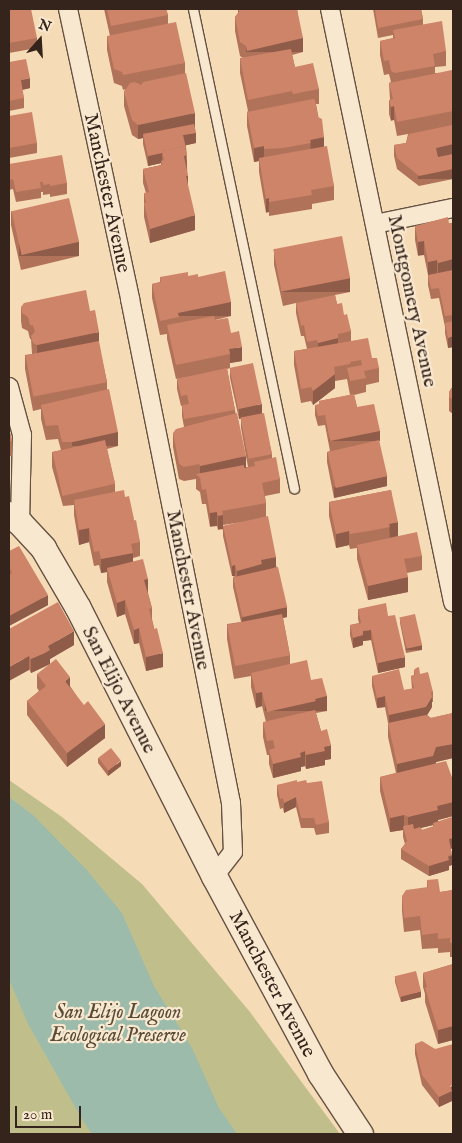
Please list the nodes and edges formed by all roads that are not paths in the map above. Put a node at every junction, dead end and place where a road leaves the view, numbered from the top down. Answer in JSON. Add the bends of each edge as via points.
{"nodes":[{"id":1,"x":68,"y":9,"type":"edge"},
{"id":2,"x":193,"y":9,"type":"edge"},
{"id":3,"x":330,"y":9,"type":"edge"},
{"id":4,"x":453,"y":208,"type":"edge"},
{"id":5,"x":374,"y":224,"type":"junction"},
{"id":6,"x":9,"y":387,"type":"edge"},
{"id":7,"x":294,"y":488,"type":"dead end"},
{"id":8,"x":15,"y":518,"type":"edge"},
{"id":9,"x":453,"y":602,"type":"edge"},
{"id":10,"x":214,"y":876,"type":"junction"},
{"id":11,"x":360,"y":1134,"type":"edge"}],
"edges":[{"from":1,"to":10,"type":"street","name":"Manchester Avenue","via":[[132,309],[230,803],[233,852]]},
{"from":2,"to":7,"type":"lane"},
{"from":3,"to":5,"type":"street","name":"Montgomery Avenue"},
{"from":4,"to":5,"type":"street"},
{"from":5,"to":9,"type":"street","name":"Montgomery Avenue"},
{"from":6,"to":8,"type":"street","via":[[22,435]]},
{"from":8,"to":10,"type":"main road","name":"San Elijo Avenue","via":[[43,548],[78,608]]},
{"from":10,"to":11,"type":"main road","name":"Manchester Avenue","via":[[320,1073]]}]}
